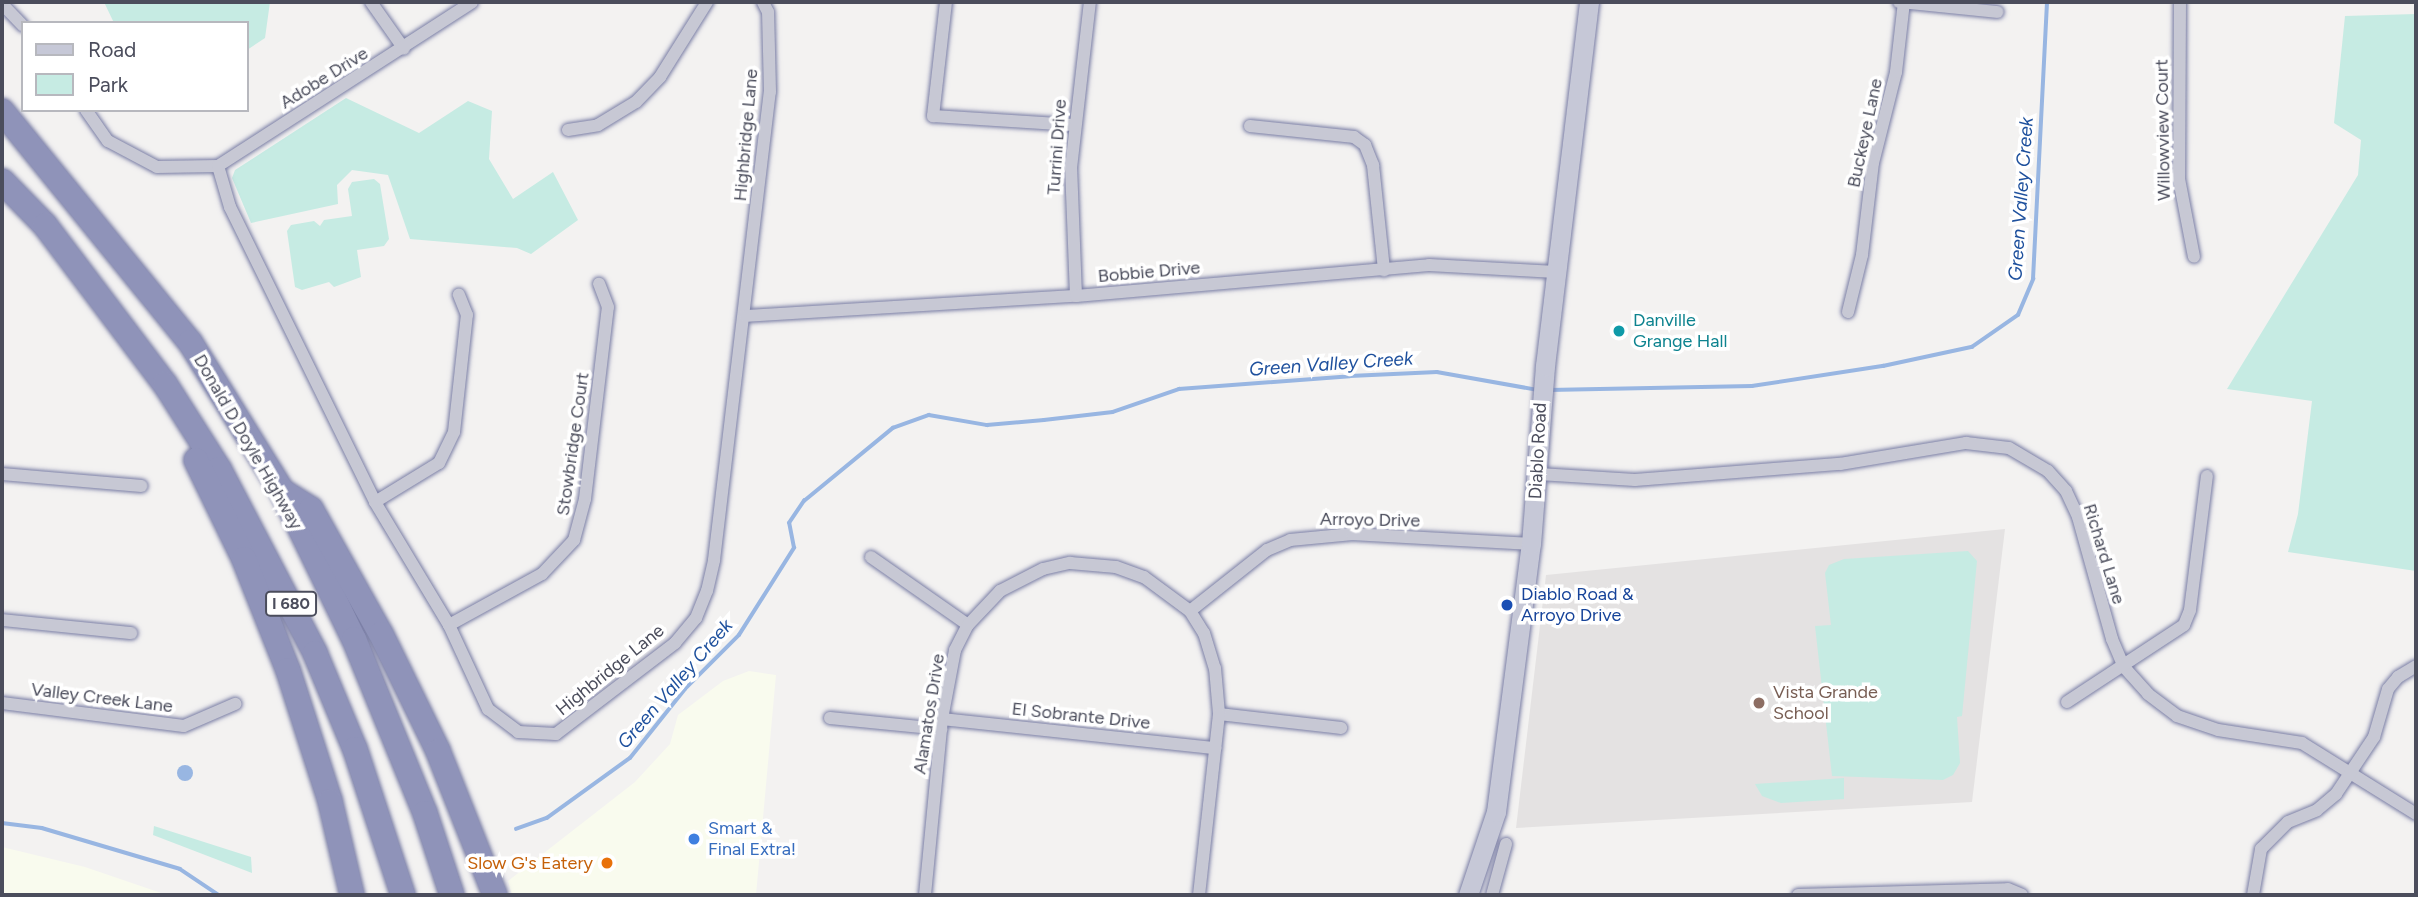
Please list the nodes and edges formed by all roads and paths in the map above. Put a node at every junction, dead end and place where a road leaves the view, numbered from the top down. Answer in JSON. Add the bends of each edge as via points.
{"nodes":[{"id":1,"x":371,"y":2,"type":"edge"},
{"id":2,"x":472,"y":2,"type":"edge"},
{"id":3,"x":707,"y":2,"type":"edge"},
{"id":4,"x":763,"y":2,"type":"edge"},
{"id":5,"x":946,"y":2,"type":"edge"},
{"id":6,"x":1090,"y":2,"type":"edge"},
{"id":7,"x":1589,"y":2,"type":"edge"},
{"id":8,"x":1902,"y":2,"type":"edge"},
{"id":9,"x":2180,"y":2,"type":"edge"},
{"id":10,"x":2,"y":4,"type":"edge"},
{"id":11,"x":1997,"y":12,"type":"dead end"},
{"id":12,"x":21,"y":24,"type":"edge"},
{"id":13,"x":404,"y":49,"type":"junction"},
{"id":14,"x":2,"y":111,"type":"edge"},
{"id":15,"x":87,"y":112,"type":"edge"},
{"id":16,"x":1074,"y":125,"type":"junction"},
{"id":17,"x":1250,"y":126,"type":"dead end"},
{"id":18,"x":568,"y":130,"type":"dead end"},
{"id":19,"x":218,"y":166,"type":"junction"},
{"id":20,"x":2,"y":181,"type":"edge"},
{"id":21,"x":2194,"y":257,"type":"dead end"},
{"id":22,"x":1384,"y":270,"type":"junction"},
{"id":23,"x":1556,"y":272,"type":"junction"},
{"id":24,"x":599,"y":284,"type":"dead end"},
{"id":25,"x":459,"y":295,"type":"dead end"},
{"id":26,"x":1076,"y":296,"type":"junction"},
{"id":27,"x":1848,"y":312,"type":"dead end"},
{"id":28,"x":745,"y":316,"type":"junction"},
{"id":29,"x":128,"y":338,"type":"junction"},
{"id":30,"x":2,"y":474,"type":"edge"},
{"id":31,"x":1539,"y":474,"type":"junction"},
{"id":32,"x":2207,"y":476,"type":"dead end"},
{"id":33,"x":141,"y":486,"type":"dead end"},
{"id":34,"x":282,"y":491,"type":"junction"},
{"id":35,"x":375,"y":502,"type":"junction"},
{"id":36,"x":1531,"y":544,"type":"junction"},
{"id":37,"x":871,"y":557,"type":"dead end"},
{"id":38,"x":1190,"y":611,"type":"junction"},
{"id":39,"x":2,"y":620,"type":"edge"},
{"id":40,"x":449,"y":625,"type":"junction"},
{"id":41,"x":968,"y":625,"type":"junction"},
{"id":42,"x":131,"y":633,"type":"dead end"},
{"id":43,"x":2416,"y":666,"type":"edge"},
{"id":44,"x":2124,"y":667,"type":"junction"},
{"id":45,"x":2067,"y":702,"type":"dead end"},
{"id":46,"x":2,"y":703,"type":"edge"},
{"id":47,"x":235,"y":704,"type":"dead end"},
{"id":48,"x":1219,"y":714,"type":"junction"},
{"id":49,"x":830,"y":718,"type":"dead end"},
{"id":50,"x":941,"y":724,"type":"junction"},
{"id":51,"x":1341,"y":729,"type":"dead end"},
{"id":52,"x":1215,"y":748,"type":"junction"},
{"id":53,"x":2350,"y":773,"type":"junction"},
{"id":54,"x":2416,"y":814,"type":"edge"},
{"id":55,"x":1506,"y":844,"type":"dead end"},
{"id":56,"x":352,"y":895,"type":"edge"},
{"id":57,"x":403,"y":895,"type":"edge"},
{"id":58,"x":452,"y":895,"type":"edge"},
{"id":59,"x":495,"y":895,"type":"edge"},
{"id":60,"x":925,"y":895,"type":"edge"},
{"id":61,"x":1199,"y":895,"type":"edge"},
{"id":62,"x":1468,"y":895,"type":"edge"},
{"id":63,"x":1492,"y":895,"type":"edge"},
{"id":64,"x":1798,"y":895,"type":"edge"},
{"id":65,"x":2022,"y":895,"type":"edge"},
{"id":66,"x":2253,"y":895,"type":"edge"}],
"edges":[{"from":1,"to":13,"type":"street"},
{"from":2,"to":13,"type":"street","name":"Adobe Drive"},
{"from":3,"to":18,"type":"street","via":[[660,77],[636,102],[598,125]]},
{"from":4,"to":28,"type":"street","name":"Highbridge Lane","via":[[768,12],[770,92]]},
{"from":5,"to":16,"type":"street","via":[[933,116]]},
{"from":6,"to":16,"type":"street","name":"Turrini Drive"},
{"from":7,"to":23,"type":"street","name":"Diablo Road"},
{"from":8,"to":11,"type":"street"},
{"from":8,"to":27,"type":"street","name":"Buckeye Lane","via":[[1896,72],[1873,163],[1862,255]]},
{"from":9,"to":21,"type":"street","name":"Willowview Court","via":[[2179,179]]},
{"from":10,"to":12,"type":"street"},
{"from":13,"to":19,"type":"street","name":"Adobe Drive"},
{"from":14,"to":34,"type":"highway","name":"Donald D Doyle Highway","number":"I 680","via":[[190,342]]},
{"from":15,"to":19,"type":"street","via":[[108,141],[157,167]]},
{"from":16,"to":26,"type":"street","name":"Turrini Drive","via":[[1070,214]]},
{"from":17,"to":22,"type":"street","via":[[1354,137],[1365,145],[1373,165]]},
{"from":19,"to":35,"type":"street","name":"Highbridge Lane","via":[[230,206]]},
{"from":20,"to":29,"type":"highway","number":"I 680","via":[[45,225]]},
{"from":22,"to":23,"type":"street","name":"Bobbie Drive","via":[[1474,264]]},
{"from":22,"to":26,"type":"street","name":"Bobbie Drive"},
{"from":23,"to":31,"type":"street","name":"Diablo Road","via":[[1541,403]]},
{"from":24,"to":40,"type":"street","name":"Stowbridge Court","via":[[608,307],[585,499],[574,540],[542,574]]},
{"from":25,"to":35,"type":"street","via":[[467,315],[454,432],[439,463]]},
{"from":26,"to":28,"type":"street","name":"Bobbie Drive"},
{"from":28,"to":40,"type":"street","name":"Highbridge Lane","via":[[715,560],[696,618],[675,643],[578,721],[556,734],[532,736],[507,727],[488,709]]},
{"from":29,"to":56,"type":"highway","via":[[148,384],[220,508],[266,612],[319,765]]},
{"from":29,"to":57,"type":"highway","number":"I 680","via":[[165,384],[213,458],[272,564],[355,749]]},
{"from":30,"to":33,"type":"street"},
{"from":31,"to":36,"type":"street","name":"Diablo Road"},
{"from":31,"to":44,"type":"street","name":"Richard Lane","via":[[1634,480],[1840,464],[1966,443],[2010,448],[2048,471],[2066,491]]},
{"from":32,"to":44,"type":"street","via":[[2190,610],[2184,625]]},
{"from":34,"to":58,"type":"highway","name":"Donald D Doyle Highway","number":"I 680","via":[[354,639],[425,813]]},
{"from":34,"to":59,"type":"highway","via":[[311,509],[381,634],[438,751]]},
{"from":35,"to":40,"type":"street","name":"Highbridge Lane"},
{"from":36,"to":38,"type":"street","name":"Arroyo Drive","via":[[1353,534],[1290,540],[1268,550]]},
{"from":36,"to":62,"type":"street","name":"Diablo Road","via":[[1496,812]]},
{"from":37,"to":41,"type":"street"},
{"from":38,"to":41,"type":"street","name":"Alamatos Drive","via":[[1144,577],[1116,567],[1070,564],[1043,569],[1000,591]]},
{"from":38,"to":48,"type":"street","name":"Alamatos Drive","via":[[1204,633],[1215,668]]},
{"from":39,"to":42,"type":"street"},
{"from":41,"to":50,"type":"street","name":"Alamatos Drive","via":[[955,650]]},
{"from":43,"to":53,"type":"street","via":[[2388,690],[2374,737]]},
{"from":44,"to":45,"type":"street"},
{"from":44,"to":53,"type":"street","name":"Richard Lane","via":[[2177,716],[2218,730],[2302,743]]},
{"from":46,"to":47,"type":"street","name":"Valley Creek Lane","via":[[184,726]]},
{"from":48,"to":51,"type":"street"},
{"from":48,"to":52,"type":"street","name":"Alamatos Drive"},
{"from":49,"to":50,"type":"street","name":"El Sobrante Drive"},
{"from":50,"to":52,"type":"street","name":"El Sobrante Drive"},
{"from":50,"to":60,"type":"street","name":"Alamatos Drive"},
{"from":52,"to":61,"type":"street","name":"Alamatos Drive"},
{"from":53,"to":54,"type":"street","name":"Richard Lane"},
{"from":53,"to":66,"type":"street","via":[[2317,810],[2274,833],[2261,849]]},
{"from":55,"to":63,"type":"street"},
{"from":64,"to":65,"type":"street","via":[[2008,889]]}]}
